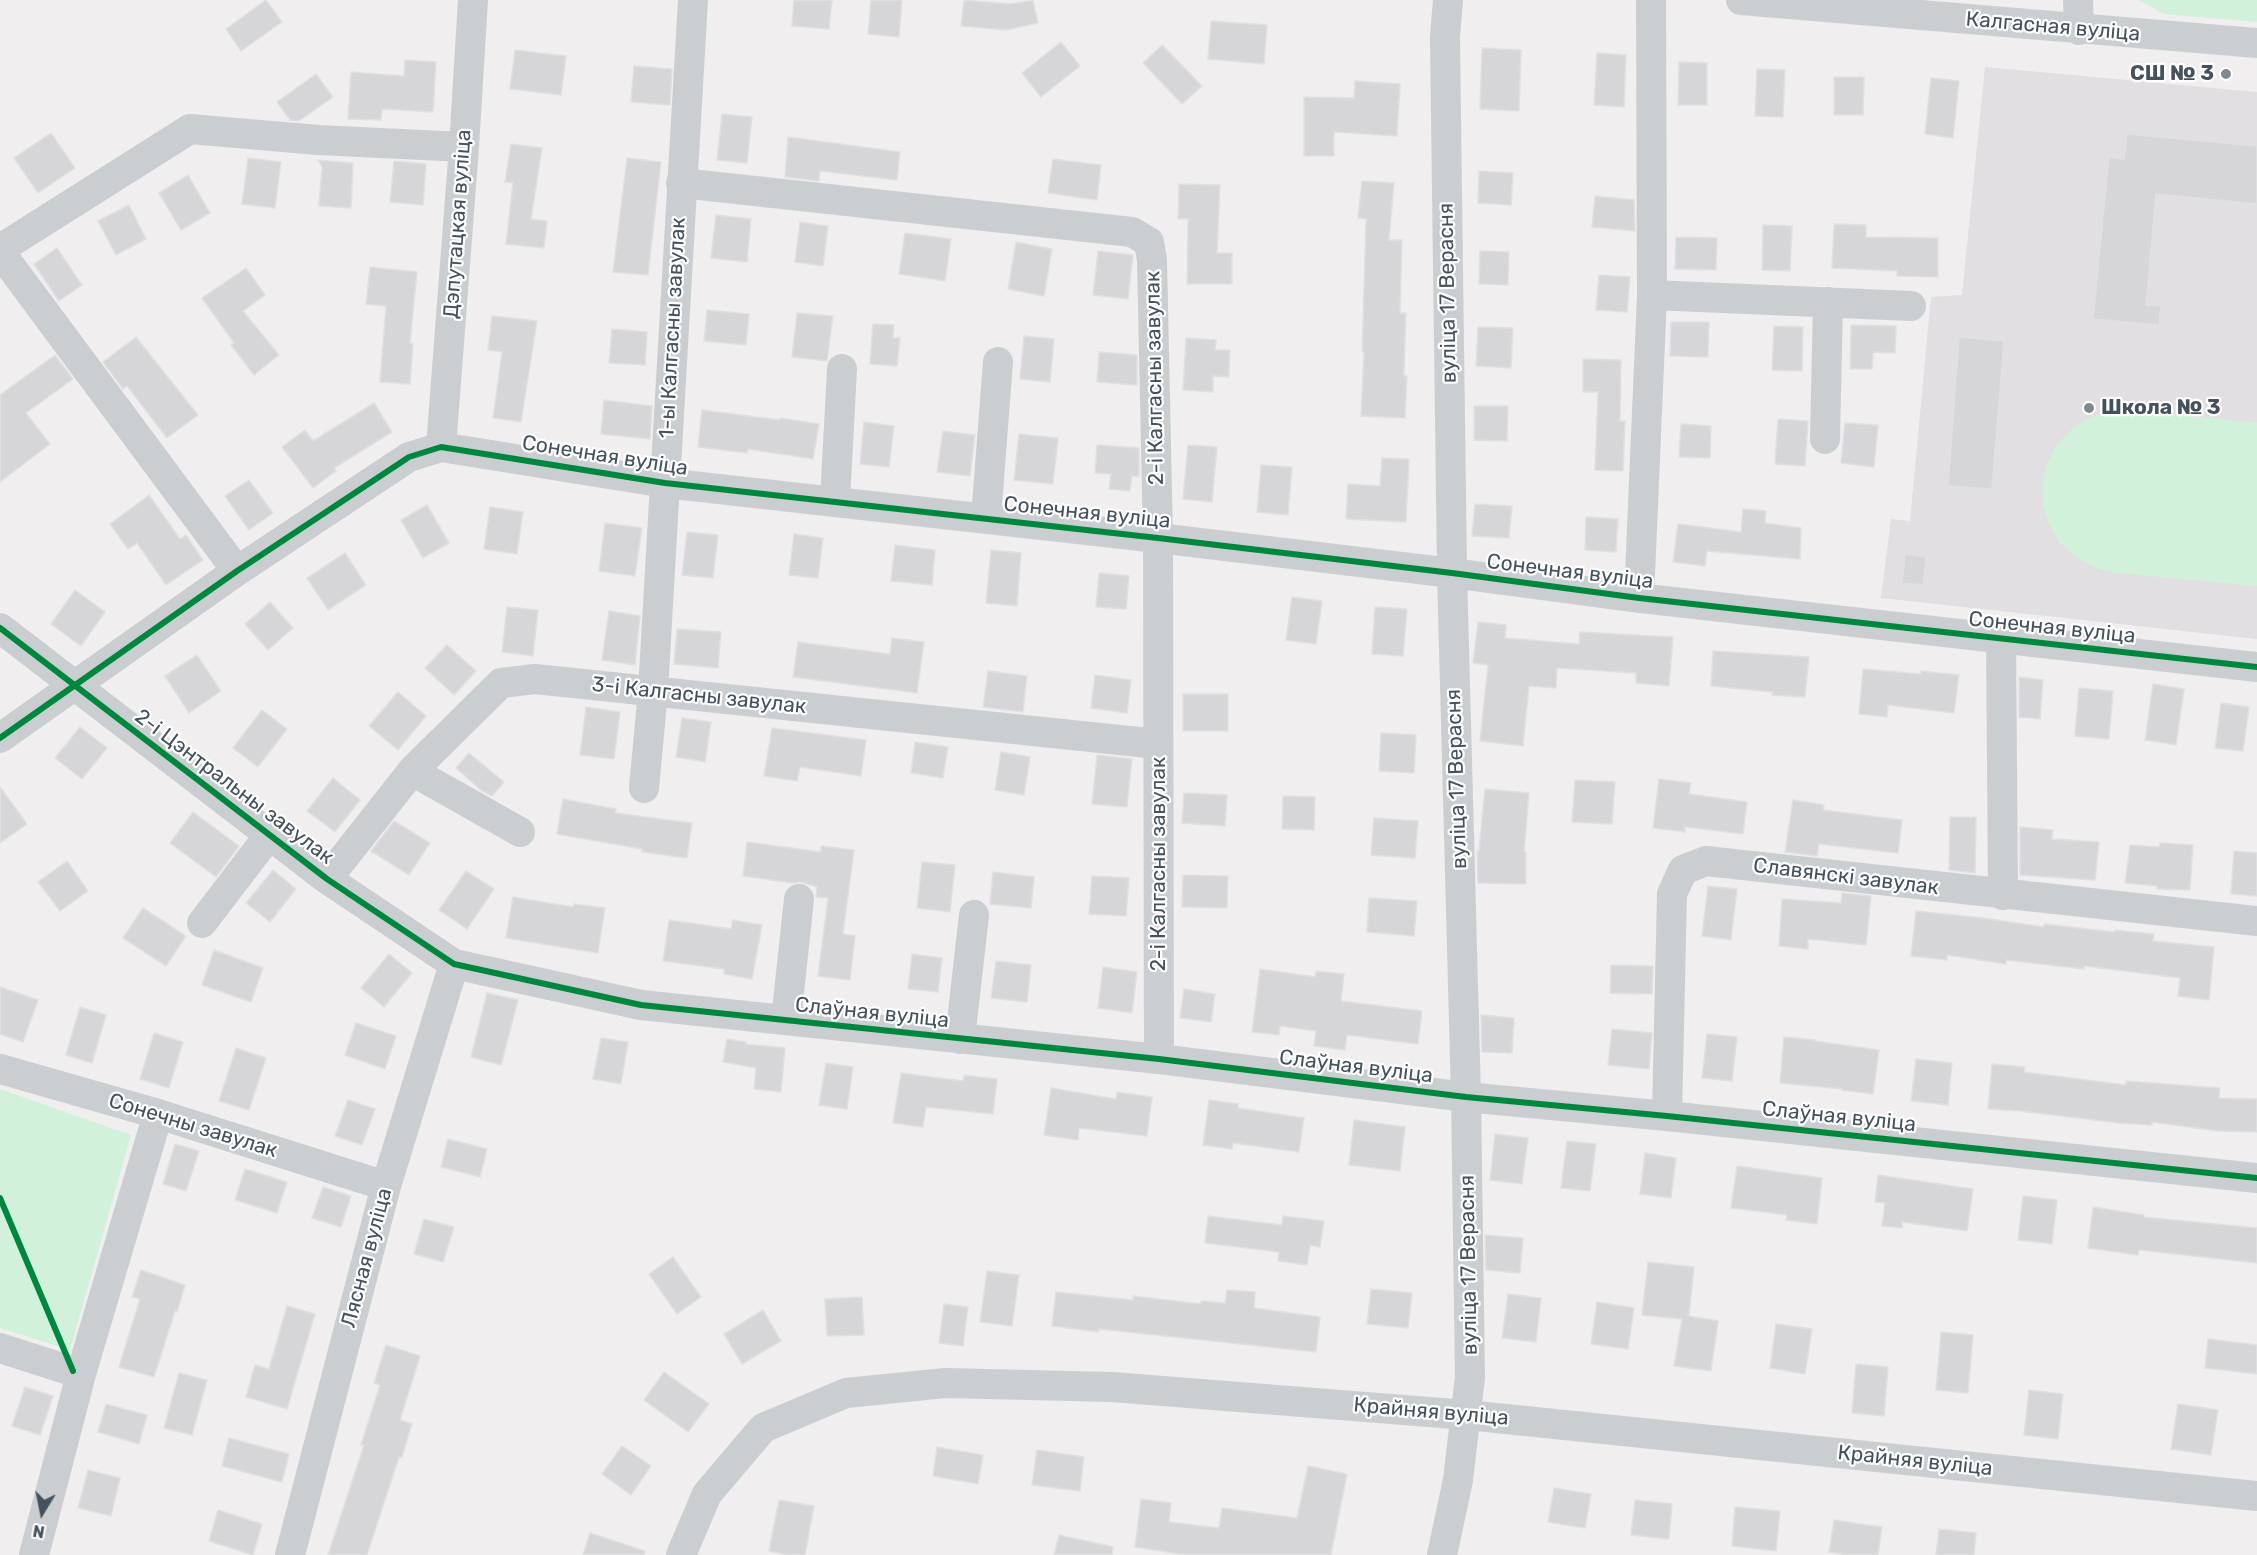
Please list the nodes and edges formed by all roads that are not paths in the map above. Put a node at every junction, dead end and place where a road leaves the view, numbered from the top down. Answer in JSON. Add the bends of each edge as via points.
{"nodes":[{"id":1,"x":473,"y":0,"type":"edge"},
{"id":2,"x":693,"y":0,"type":"edge"},
{"id":3,"x":1448,"y":0,"type":"edge"},
{"id":4,"x":1651,"y":0,"type":"edge"},
{"id":5,"x":1741,"y":0,"type":"edge"},
{"id":6,"x":2078,"y":0,"type":"edge"},
{"id":7,"x":2079,"y":30,"type":"junction"},
{"id":8,"x":2257,"y":43,"type":"edge"},
{"id":9,"x":465,"y":147,"type":"junction"},
{"id":10,"x":681,"y":183,"type":"junction"},
{"id":11,"x":0,"y":251,"type":"edge"},
{"id":12,"x":1652,"y":295,"type":"junction"},
{"id":13,"x":1828,"y":302,"type":"junction"},
{"id":14,"x":1911,"y":306,"type":"dead end"},
{"id":15,"x":998,"y":362,"type":"dead end"},
{"id":16,"x":842,"y":369,"type":"dead end"},
{"id":17,"x":1825,"y":440,"type":"dead end"},
{"id":18,"x":441,"y":447,"type":"junction"},
{"id":19,"x":665,"y":483,"type":"junction"},
{"id":20,"x":835,"y":501,"type":"junction"},
{"id":21,"x":986,"y":518,"type":"junction"},
{"id":22,"x":1158,"y":538,"type":"junction"},
{"id":23,"x":237,"y":572,"type":"junction"},
{"id":24,"x":1452,"y":573,"type":"junction"},
{"id":25,"x":1639,"y":598,"type":"junction"},
{"id":26,"x":0,"y":627,"type":"edge"},
{"id":27,"x":2001,"y":639,"type":"junction"},
{"id":28,"x":2257,"y":667,"type":"edge"},
{"id":29,"x":74,"y":685,"type":"junction"},
{"id":30,"x":653,"y":692,"type":"junction"},
{"id":31,"x":0,"y":738,"type":"edge"},
{"id":32,"x":1158,"y":744,"type":"junction"},
{"id":33,"x":412,"y":771,"type":"junction"},
{"id":34,"x":644,"y":788,"type":"dead end"},
{"id":35,"x":520,"y":832,"type":"dead end"},
{"id":36,"x":270,"y":834,"type":"junction"},
{"id":37,"x":327,"y":879,"type":"junction"},
{"id":38,"x":2003,"y":895,"type":"junction"},
{"id":39,"x":799,"y":899,"type":"dead end"},
{"id":40,"x":974,"y":915,"type":"dead end"},
{"id":41,"x":2257,"y":921,"type":"edge"},
{"id":42,"x":202,"y":923,"type":"dead end"},
{"id":43,"x":454,"y":964,"type":"junction"},
{"id":44,"x":786,"y":1020,"type":"junction"},
{"id":45,"x":960,"y":1039,"type":"junction"},
{"id":46,"x":1159,"y":1059,"type":"junction"},
{"id":47,"x":0,"y":1069,"type":"edge"},
{"id":48,"x":1466,"y":1097,"type":"junction"},
{"id":49,"x":158,"y":1114,"type":"junction"},
{"id":50,"x":1666,"y":1116,"type":"junction"},
{"id":51,"x":2257,"y":1178,"type":"edge"},
{"id":52,"x":386,"y":1185,"type":"junction"},
{"id":53,"x":0,"y":1348,"type":"edge"},
{"id":54,"x":81,"y":1374,"type":"junction"},
{"id":55,"x":1467,"y":1415,"type":"junction"},
{"id":56,"x":2257,"y":1496,"type":"edge"},
{"id":57,"x":34,"y":1555,"type":"edge"},
{"id":58,"x":290,"y":1555,"type":"edge"},
{"id":59,"x":681,"y":1555,"type":"edge"},
{"id":60,"x":1442,"y":1555,"type":"edge"}],
"edges":[{"from":1,"to":9,"type":"street","name":"Дэпутацкая вуліца"},
{"from":2,"to":10,"type":"street","name":"1-ы Калгасны завулак"},
{"from":3,"to":24,"type":"street","name":"вуліца 17 Верасня","via":[[1445,37]]},
{"from":4,"to":12,"type":"street"},
{"from":5,"to":7,"type":"street","name":"Калгасная вуліца"},
{"from":6,"to":7,"type":"street"},
{"from":7,"to":8,"type":"street","name":"Калгасная вуліца"},
{"from":9,"to":11,"type":"street","via":[[190,129]]},
{"from":9,"to":18,"type":"street","name":"Дэпутацкая вуліца"},
{"from":10,"to":19,"type":"street","name":"1-ы Калгасны завулак"},
{"from":10,"to":22,"type":"street","name":"2-і Калгасны завулак","via":[[1132,232],[1149,242]]},
{"from":11,"to":23,"type":"street"},
{"from":12,"to":13,"type":"street"},
{"from":12,"to":25,"type":"street"},
{"from":13,"to":14,"type":"street"},
{"from":13,"to":17,"type":"street"},
{"from":15,"to":21,"type":"street"},
{"from":16,"to":20,"type":"street"},
{"from":18,"to":19,"type":"street","name":"Сонечная вуліца"},
{"from":18,"to":23,"type":"street","name":"Сонечная вуліца","via":[[409,457]]},
{"from":19,"to":20,"type":"street","name":"Сонечная вуліца"},
{"from":19,"to":30,"type":"street","name":"1-ы Калгасны завулак"},
{"from":20,"to":21,"type":"street","name":"Сонечная вуліца"},
{"from":21,"to":22,"type":"street","name":"Сонечная вуліца"},
{"from":22,"to":24,"type":"street","name":"Сонечная вуліца"},
{"from":22,"to":32,"type":"street","name":"2-і Калгасны завулак"},
{"from":23,"to":29,"type":"street","name":"Сонечная вуліца"},
{"from":24,"to":25,"type":"street","name":"Сонечная вуліца"},
{"from":24,"to":48,"type":"street","name":"вуліца 17 Верасня"},
{"from":25,"to":27,"type":"street","name":"Сонечная вуліца"},
{"from":26,"to":29,"type":"street","name":"2-і Цэнтральны завулак"},
{"from":27,"to":28,"type":"street","name":"Сонечная вуліца"},
{"from":27,"to":38,"type":"street"},
{"from":29,"to":31,"type":"street","name":"Сонечная вуліца"},
{"from":29,"to":36,"type":"street","name":"2-і Цэнтральны завулак"},
{"from":30,"to":32,"type":"street","name":"3-і Калгасны завулак"},
{"from":30,"to":33,"type":"street","name":"3-і Калгасны завулак","via":[[535,680],[501,683]]},
{"from":30,"to":34,"type":"street","name":"1-ы Калгасны завулак"},
{"from":32,"to":46,"type":"street","name":"2-і Калгасны завулак"},
{"from":33,"to":35,"type":"street"},
{"from":33,"to":37,"type":"street","name":"3-і Калгасны завулак"},
{"from":36,"to":37,"type":"street","name":"2-і Цэнтральны завулак"},
{"from":36,"to":42,"type":"street"},
{"from":37,"to":43,"type":"street","name":"2-і Цэнтральны завулак"},
{"from":38,"to":41,"type":"street","name":"Славянскі завулак"},
{"from":38,"to":50,"type":"street","name":"Славянскі завулак","via":[[1706,861],[1683,870],[1672,894]]},
{"from":39,"to":44,"type":"street"},
{"from":40,"to":45,"type":"street"},
{"from":43,"to":44,"type":"street","name":"Слаўная вуліца","via":[[641,1005]]},
{"from":43,"to":52,"type":"street","name":"Лясная вуліца"},
{"from":44,"to":45,"type":"street","name":"Слаўная вуліца"},
{"from":45,"to":46,"type":"street","name":"Слаўная вуліца"},
{"from":46,"to":48,"type":"street","name":"Слаўная вуліца"},
{"from":47,"to":49,"type":"street","name":"Сонечны завулак"},
{"from":48,"to":50,"type":"street","name":"Слаўная вуліца"},
{"from":48,"to":55,"type":"street","name":"вуліца 17 Верасня","via":[[1470,1377]]},
{"from":49,"to":52,"type":"street","name":"Сонечны завулак"},
{"from":49,"to":54,"type":"street"},
{"from":50,"to":51,"type":"street","name":"Слаўная вуліца"},
{"from":52,"to":58,"type":"street","name":"Лясная вуліца"},
{"from":53,"to":54,"type":"street"},
{"from":54,"to":57,"type":"street"},
{"from":55,"to":56,"type":"street","name":"Крайняя вуліца"},
{"from":55,"to":59,"type":"street","name":"Крайняя вуліца","via":[[1112,1387],[945,1383],[846,1393],[763,1428],[707,1494]]},
{"from":55,"to":60,"type":"street","name":"вуліца 17 Верасня"}]}
